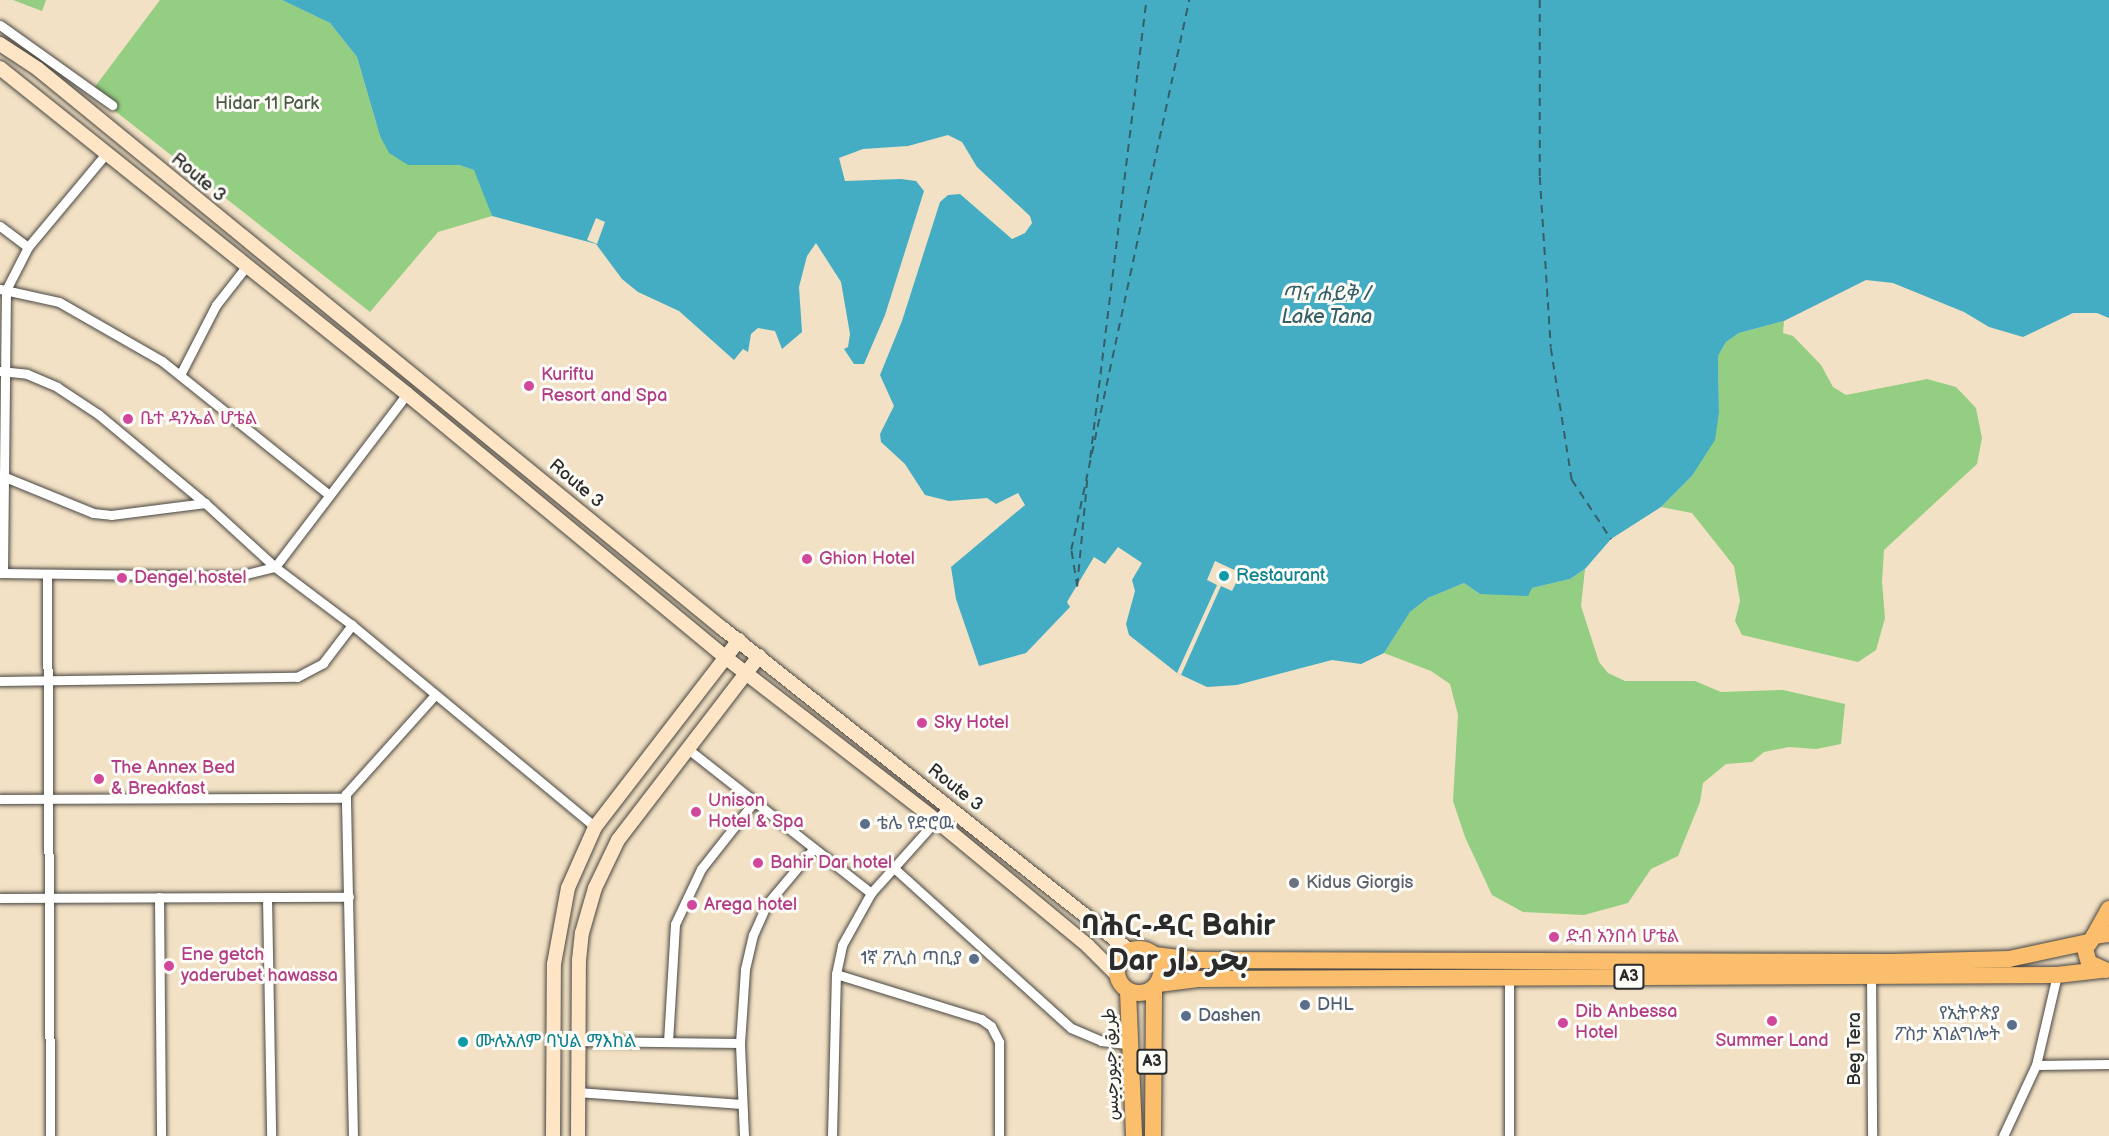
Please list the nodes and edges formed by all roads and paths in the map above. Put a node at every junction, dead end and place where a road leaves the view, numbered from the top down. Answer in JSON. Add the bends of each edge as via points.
{"nodes":[{"id":1,"x":0,"y":24,"type":"edge"},
{"id":2,"x":0,"y":44,"type":"edge"},
{"id":3,"x":0,"y":68,"type":"edge"},
{"id":4,"x":112,"y":105,"type":"dead end"},
{"id":5,"x":105,"y":155,"type":"junction"},
{"id":6,"x":0,"y":226,"type":"edge"},
{"id":7,"x":238,"y":234,"type":"junction"},
{"id":8,"x":28,"y":247,"type":"junction"},
{"id":9,"x":225,"y":250,"type":"junction"},
{"id":10,"x":245,"y":268,"type":"junction"},
{"id":11,"x":3,"y":289,"type":"edge"},
{"id":12,"x":393,"y":359,"type":"junction"},
{"id":13,"x":1,"y":371,"type":"edge"},
{"id":14,"x":380,"y":374,"type":"junction"},
{"id":15,"x":180,"y":375,"type":"junction"},
{"id":16,"x":407,"y":394,"type":"junction"},
{"id":17,"x":504,"y":447,"type":"junction"},
{"id":18,"x":490,"y":464,"type":"junction"},
{"id":19,"x":2,"y":475,"type":"edge"},
{"id":20,"x":329,"y":495,"type":"junction"},
{"id":21,"x":205,"y":503,"type":"junction"},
{"id":22,"x":275,"y":567,"type":"junction"},
{"id":23,"x":1,"y":573,"type":"edge"},
{"id":24,"x":46,"y":573,"type":"junction"},
{"id":25,"x":352,"y":625,"type":"junction"},
{"id":26,"x":739,"y":640,"type":"junction"},
{"id":27,"x":759,"y":656,"type":"junction"},
{"id":28,"x":725,"y":657,"type":"junction"},
{"id":29,"x":746,"y":672,"type":"junction"},
{"id":30,"x":0,"y":681,"type":"edge"},
{"id":31,"x":46,"y":681,"type":"junction"},
{"id":32,"x":434,"y":696,"type":"junction"},
{"id":33,"x":668,"y":732,"type":"junction"},
{"id":34,"x":688,"y":749,"type":"junction"},
{"id":35,"x":346,"y":798,"type":"junction"},
{"id":36,"x":0,"y":799,"type":"edge"},
{"id":37,"x":48,"y":799,"type":"junction"},
{"id":38,"x":754,"y":802,"type":"junction"},
{"id":39,"x":949,"y":806,"type":"junction"},
{"id":40,"x":937,"y":821,"type":"junction"},
{"id":41,"x":595,"y":827,"type":"junction"},
{"id":42,"x":618,"y":840,"type":"junction"},
{"id":43,"x":813,"y":849,"type":"junction"},
{"id":44,"x":895,"y":869,"type":"junction"},
{"id":45,"x":871,"y":894,"type":"junction"},
{"id":46,"x":159,"y":897,"type":"junction"},
{"id":47,"x":267,"y":897,"type":"junction"},
{"id":48,"x":349,"y":897,"type":"junction"},
{"id":49,"x":0,"y":898,"type":"edge"},
{"id":50,"x":48,"y":898,"type":"junction"},
{"id":51,"x":2109,"y":909,"type":"edge"},
{"id":52,"x":2097,"y":937,"type":"edge"},
{"id":53,"x":1130,"y":951,"type":"junction"},
{"id":54,"x":1155,"y":955,"type":"junction"},
{"id":55,"x":1492,"y":959,"type":"junction"},
{"id":56,"x":1554,"y":959,"type":"junction"},
{"id":57,"x":1263,"y":960,"type":"junction"},
{"id":58,"x":1871,"y":969,"type":"junction"},
{"id":59,"x":2105,"y":970,"type":"edge"},
{"id":60,"x":836,"y":975,"type":"junction"},
{"id":61,"x":1117,"y":975,"type":"junction"},
{"id":62,"x":2057,"y":975,"type":"junction"},
{"id":63,"x":1500,"y":977,"type":"junction"},
{"id":64,"x":1554,"y":977,"type":"junction"},
{"id":65,"x":1263,"y":979,"type":"junction"},
{"id":66,"x":1156,"y":986,"type":"junction"},
{"id":67,"x":1128,"y":991,"type":"junction"},
{"id":68,"x":552,"y":1041,"type":"junction"},
{"id":69,"x":576,"y":1041,"type":"junction"},
{"id":70,"x":668,"y":1042,"type":"junction"},
{"id":71,"x":740,"y":1043,"type":"junction"},
{"id":72,"x":1133,"y":1045,"type":"junction"},
{"id":73,"x":2109,"y":1064,"type":"edge"},
{"id":74,"x":2036,"y":1065,"type":"junction"},
{"id":75,"x":577,"y":1092,"type":"junction"},
{"id":76,"x":742,"y":1104,"type":"junction"},
{"id":77,"x":50,"y":1136,"type":"edge"},
{"id":78,"x":161,"y":1136,"type":"edge"},
{"id":79,"x":271,"y":1136,"type":"edge"},
{"id":80,"x":353,"y":1136,"type":"edge"},
{"id":81,"x":554,"y":1136,"type":"edge"},
{"id":82,"x":578,"y":1136,"type":"edge"},
{"id":83,"x":744,"y":1136,"type":"edge"},
{"id":84,"x":832,"y":1136,"type":"edge"},
{"id":85,"x":999,"y":1136,"type":"edge"},
{"id":86,"x":1134,"y":1136,"type":"edge"},
{"id":87,"x":1153,"y":1136,"type":"edge"},
{"id":88,"x":1509,"y":1136,"type":"edge"},
{"id":89,"x":1872,"y":1136,"type":"edge"},
{"id":90,"x":2003,"y":1136,"type":"edge"}],
"edges":[{"from":1,"to":4,"type":"street"},
{"from":2,"to":7,"type":"main road","name":"Route 3","via":[[38,69]]},
{"from":3,"to":5,"type":"main road"},
{"from":5,"to":8,"type":"street"},
{"from":5,"to":9,"type":"main road"},
{"from":6,"to":8,"type":"street"},
{"from":7,"to":9,"type":"main road"},
{"from":7,"to":12,"type":"main road","name":"Route 3"},
{"from":8,"to":11,"type":"street"},
{"from":9,"to":10,"type":"main road"},
{"from":10,"to":14,"type":"main road"},
{"from":10,"to":15,"type":"street","via":[[216,305]]},
{"from":11,"to":13,"type":"street"},
{"from":11,"to":15,"type":"street","via":[[59,302]]},
{"from":12,"to":14,"type":"main road"},
{"from":12,"to":17,"type":"main road","name":"Route 3"},
{"from":13,"to":19,"type":"street"},
{"from":13,"to":21,"type":"street","via":[[27,374],[57,387],[98,414]]},
{"from":14,"to":16,"type":"main road"},
{"from":15,"to":20,"type":"street"},
{"from":16,"to":18,"type":"main road"},
{"from":16,"to":20,"type":"street"},
{"from":17,"to":18,"type":"main road"},
{"from":17,"to":26,"type":"main road","name":"Route 3"},
{"from":18,"to":28,"type":"main road"},
{"from":19,"to":21,"type":"street","via":[[93,513],[111,515]]},
{"from":19,"to":23,"type":"street"},
{"from":20,"to":22,"type":"street"},
{"from":21,"to":22,"type":"street"},
{"from":22,"to":24,"type":"street","via":[[238,576]]},
{"from":22,"to":25,"type":"street"},
{"from":23,"to":24,"type":"street"},
{"from":24,"to":31,"type":"street"},
{"from":25,"to":31,"type":"street","via":[[323,663],[297,677]]},
{"from":25,"to":32,"type":"street"},
{"from":26,"to":27,"type":"main road","name":"Route 3"},
{"from":26,"to":28,"type":"main road"},
{"from":27,"to":29,"type":"main road"},
{"from":27,"to":39,"type":"main road","name":"Route 3"},
{"from":28,"to":29,"type":"main road"},
{"from":28,"to":33,"type":"main road"},
{"from":29,"to":34,"type":"main road"},
{"from":29,"to":40,"type":"main road"},
{"from":30,"to":31,"type":"street"},
{"from":31,"to":37,"type":"street"},
{"from":32,"to":35,"type":"street","via":[[348,788]]},
{"from":32,"to":41,"type":"street"},
{"from":33,"to":34,"type":"main road"},
{"from":33,"to":41,"type":"main road"},
{"from":34,"to":38,"type":"street"},
{"from":34,"to":42,"type":"main road"},
{"from":35,"to":37,"type":"street"},
{"from":35,"to":48,"type":"street"},
{"from":36,"to":37,"type":"street"},
{"from":37,"to":50,"type":"street"},
{"from":38,"to":43,"type":"street"},
{"from":38,"to":70,"type":"street","via":[[701,869],[675,924]]},
{"from":39,"to":40,"type":"street"},
{"from":39,"to":53,"type":"main road","name":"Route 3"},
{"from":40,"to":44,"type":"street"},
{"from":40,"to":61,"type":"main road","via":[[1088,946]]},
{"from":41,"to":42,"type":"main road"},
{"from":41,"to":68,"type":"main road","via":[[561,914],[554,964]]},
{"from":42,"to":69,"type":"main road","via":[[596,888],[582,933]]},
{"from":43,"to":45,"type":"street"},
{"from":43,"to":71,"type":"street","via":[[767,904],[753,935],[745,969]]},
{"from":44,"to":45,"type":"street"},
{"from":44,"to":72,"type":"street","via":[[1071,1028],[1101,1041]]},
{"from":45,"to":60,"type":"street","via":[[842,945]]},
{"from":46,"to":47,"type":"street"},
{"from":46,"to":50,"type":"street"},
{"from":46,"to":78,"type":"street"},
{"from":47,"to":48,"type":"street"},
{"from":47,"to":79,"type":"street"},
{"from":48,"to":80,"type":"street"},
{"from":49,"to":50,"type":"street"},
{"from":50,"to":77,"type":"street"},
{"from":51,"to":52,"type":"highway"},
{"from":52,"to":58,"type":"highway","number":"A3","via":[[2009,959]]},
{"from":52,"to":59,"type":"highway","number":"A3","via":[[2085,956]]},
{"from":53,"to":54,"type":"highway","number":"A3"},
{"from":53,"to":61,"type":"highway","via":[[1119,961]]},
{"from":54,"to":57,"type":"highway","number":"A3"},
{"from":54,"to":66,"type":"highway","number":"A3","via":[[1162,972]]},
{"from":55,"to":56,"type":"highway","number":"A3"},
{"from":55,"to":57,"type":"highway","number":"A3"},
{"from":55,"to":63,"type":"highway"},
{"from":56,"to":58,"type":"highway","number":"A3"},
{"from":56,"to":64,"type":"highway"},
{"from":57,"to":65,"type":"highway"},
{"from":58,"to":62,"type":"highway","number":"A3"},
{"from":58,"to":64,"type":"highway","number":"A3"},
{"from":58,"to":89,"type":"street","name":"Beg Tera"},
{"from":59,"to":62,"type":"highway","number":"A3"},
{"from":60,"to":84,"type":"street"},
{"from":60,"to":85,"type":"street","via":[[981,1019],[991,1026],[999,1042]]},
{"from":61,"to":67,"type":"highway","number":"A3"},
{"from":62,"to":74,"type":"street"},
{"from":63,"to":64,"type":"highway","number":"A3"},
{"from":63,"to":65,"type":"highway","number":"A3"},
{"from":63,"to":88,"type":"street"},
{"from":65,"to":66,"type":"highway","number":"A3","via":[[1196,979]]},
{"from":66,"to":67,"type":"highway","number":"A3","via":[[1141,993]]},
{"from":66,"to":87,"type":"highway","number":"A3"},
{"from":67,"to":72,"type":"highway","name":"طريق جيورجيس","number":"A3"},
{"from":68,"to":69,"type":"main road"},
{"from":68,"to":81,"type":"main road"},
{"from":69,"to":70,"type":"street"},
{"from":69,"to":75,"type":"main road"},
{"from":70,"to":71,"type":"street"},
{"from":71,"to":76,"type":"street"},
{"from":72,"to":86,"type":"highway","name":"طريق جيورجيس","number":"A3"},
{"from":73,"to":74,"type":"street"},
{"from":74,"to":90,"type":"street"},
{"from":75,"to":76,"type":"street"},
{"from":75,"to":82,"type":"main road"},
{"from":76,"to":83,"type":"street"}]}
